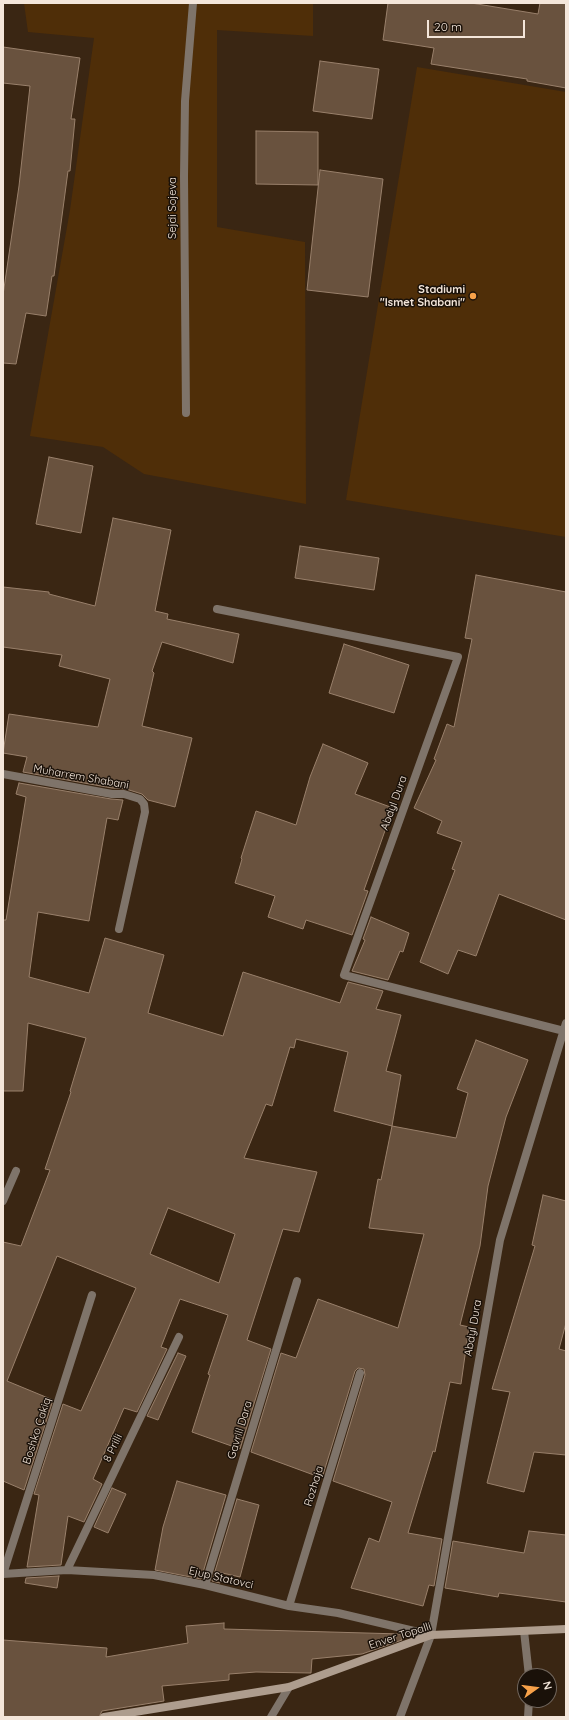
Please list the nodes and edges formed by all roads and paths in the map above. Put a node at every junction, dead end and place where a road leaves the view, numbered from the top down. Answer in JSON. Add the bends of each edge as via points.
{"nodes":[{"id":1,"x":193,"y":3,"type":"edge"},
{"id":2,"x":186,"y":413,"type":"dead end"},
{"id":3,"x":217,"y":609,"type":"dead end"},
{"id":4,"x":3,"y":774,"type":"edge"},
{"id":5,"x":119,"y":929,"type":"dead end"},
{"id":6,"x":566,"y":1023,"type":"edge"},
{"id":7,"x":564,"y":1031,"type":"junction"},
{"id":8,"x":16,"y":1171,"type":"dead end"},
{"id":9,"x":3,"y":1201,"type":"edge"},
{"id":10,"x":297,"y":1282,"type":"dead end"},
{"id":11,"x":92,"y":1295,"type":"dead end"},
{"id":12,"x":179,"y":1337,"type":"dead end"},
{"id":13,"x":360,"y":1373,"type":"dead end"},
{"id":14,"x":67,"y":1570,"type":"junction"},
{"id":15,"x":3,"y":1574,"type":"edge"},
{"id":16,"x":205,"y":1585,"type":"junction"},
{"id":17,"x":289,"y":1606,"type":"junction"},
{"id":18,"x":566,"y":1629,"type":"edge"},
{"id":19,"x":524,"y":1631,"type":"junction"},
{"id":20,"x":431,"y":1635,"type":"junction"},
{"id":21,"x":528,"y":1668,"type":"edge"},
{"id":22,"x":289,"y":1687,"type":"junction"},
{"id":23,"x":104,"y":1717,"type":"edge"},
{"id":24,"x":272,"y":1717,"type":"edge"},
{"id":25,"x":400,"y":1717,"type":"edge"}],
"edges":[{"from":1,"to":2,"type":"street","name":"Sejdi Sojeva","via":[[185,101]]},
{"from":3,"to":7,"type":"street","name":"Abdyl Dura","via":[[458,657],[344,975]]},
{"from":4,"to":5,"type":"street","name":"Muharrem Shabani","via":[[124,794],[140,799],[144,804],[145,812]]},
{"from":6,"to":7,"type":"street","name":"Abdyl Dura"},
{"from":7,"to":20,"type":"street","name":"Abdyl Dura","via":[[500,1240]]},
{"from":8,"to":9,"type":"street"},
{"from":10,"to":16,"type":"street","name":"Gavrill Dara"},
{"from":11,"to":15,"type":"street","name":"Boshko Çakiq"},
{"from":12,"to":14,"type":"street","name":"8 Prilli"},
{"from":13,"to":17,"type":"street","name":"Rozhaja"},
{"from":14,"to":15,"type":"street","name":"Ejup Statovci"},
{"from":14,"to":16,"type":"street","name":"Ejup Statovci","via":[[154,1575]]},
{"from":16,"to":17,"type":"street","name":"Ejup Statovci"},
{"from":17,"to":20,"type":"street","name":"Ejup Statovci","via":[[338,1613]]},
{"from":18,"to":19,"type":"main road","name":"Enver Topalli"},
{"from":19,"to":20,"type":"main road","name":"Enver Topalli"},
{"from":19,"to":21,"type":"street"},
{"from":20,"to":22,"type":"main road","name":"Enver Topalli"},
{"from":20,"to":25,"type":"street","name":"Abdyl Dura"},
{"from":22,"to":23,"type":"main road","name":"Enver Topalli"},
{"from":22,"to":24,"type":"street"}]}
